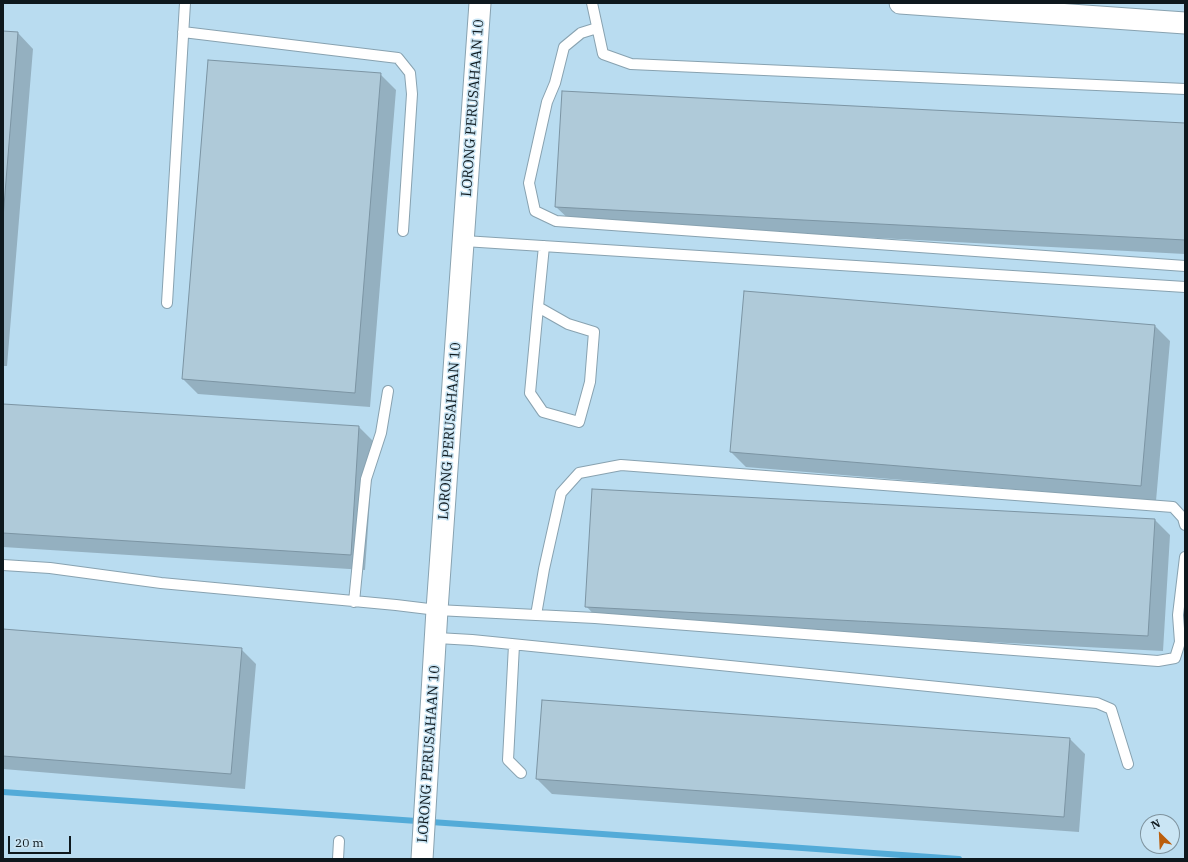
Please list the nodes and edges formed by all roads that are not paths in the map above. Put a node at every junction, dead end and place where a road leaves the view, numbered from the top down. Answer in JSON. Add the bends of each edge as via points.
{"nodes":[{"id":1,"x":185,"y":3,"type":"edge"},
{"id":2,"x":480,"y":3,"type":"edge"},
{"id":3,"x":592,"y":3,"type":"edge"},
{"id":4,"x":900,"y":3,"type":"edge"},
{"id":5,"x":1022,"y":7,"type":"edge"},
{"id":6,"x":1185,"y":23,"type":"edge"},
{"id":7,"x":597,"y":28,"type":"junction"},
{"id":8,"x":183,"y":32,"type":"junction"},
{"id":9,"x":1185,"y":88,"type":"edge"},
{"id":10,"x":403,"y":231,"type":"dead end"},
{"id":11,"x":464,"y":241,"type":"junction"},
{"id":12,"x":544,"y":246,"type":"junction"},
{"id":13,"x":1185,"y":266,"type":"edge"},
{"id":14,"x":1185,"y":287,"type":"edge"},
{"id":15,"x":167,"y":303,"type":"dead end"},
{"id":16,"x":538,"y":307,"type":"junction"},
{"id":17,"x":388,"y":391,"type":"dead end"},
{"id":18,"x":1185,"y":524,"type":"edge"},
{"id":19,"x":1185,"y":547,"type":"edge"},
{"id":20,"x":1185,"y":557,"type":"edge"},
{"id":21,"x":3,"y":565,"type":"edge"},
{"id":22,"x":354,"y":602,"type":"junction"},
{"id":23,"x":438,"y":610,"type":"junction"},
{"id":24,"x":536,"y":614,"type":"junction"},
{"id":25,"x":437,"y":638,"type":"junction"},
{"id":26,"x":514,"y":645,"type":"junction"},
{"id":27,"x":1128,"y":764,"type":"dead end"},
{"id":28,"x":520,"y":773,"type":"dead end"},
{"id":29,"x":339,"y":841,"type":"dead end"},
{"id":30,"x":422,"y":853,"type":"edge"},
{"id":31,"x":338,"y":859,"type":"edge"}],
"edges":[{"from":1,"to":8,"type":"lane"},
{"from":2,"to":11,"type":"street","name":"LORONG PERUSAHAAN 10"},
{"from":3,"to":7,"type":"lane"},
{"from":4,"to":5,"type":"street"},
{"from":5,"to":6,"type":"street"},
{"from":7,"to":9,"type":"lane","via":[[603,54],[631,64]]},
{"from":7,"to":13,"type":"lane","via":[[581,33],[564,48],[547,102],[529,183],[535,211],[556,221]]},
{"from":8,"to":10,"type":"lane","via":[[398,58],[410,73],[412,94]]},
{"from":8,"to":15,"type":"lane"},
{"from":11,"to":12,"type":"lane"},
{"from":11,"to":23,"type":"street","name":"LORONG PERUSAHAAN 10"},
{"from":12,"to":14,"type":"lane"},
{"from":12,"to":16,"type":"lane"},
{"from":16,"to":16,"type":"lane","via":[[530,393],[543,412],[579,422],[590,382],[594,332],[568,324]]},
{"from":17,"to":22,"type":"lane","via":[[381,433],[366,479]]},
{"from":18,"to":24,"type":"lane","via":[[1184,518],[1173,507],[621,465],[579,473],[561,493]]},
{"from":19,"to":20,"type":"lane"},
{"from":20,"to":24,"type":"lane","via":[[1178,615],[1180,642],[1175,658],[1158,660]]},
{"from":21,"to":22,"type":"lane"},
{"from":22,"to":23,"type":"lane"},
{"from":23,"to":24,"type":"lane"},
{"from":23,"to":25,"type":"street","name":"LORONG PERUSAHAAN 10"},
{"from":25,"to":26,"type":"lane"},
{"from":25,"to":30,"type":"street","name":"LORONG PERUSAHAAN 10"},
{"from":26,"to":27,"type":"lane","via":[[1097,703],[1111,709]]},
{"from":26,"to":28,"type":"lane","via":[[508,760]]},
{"from":29,"to":31,"type":"lane"}]}
